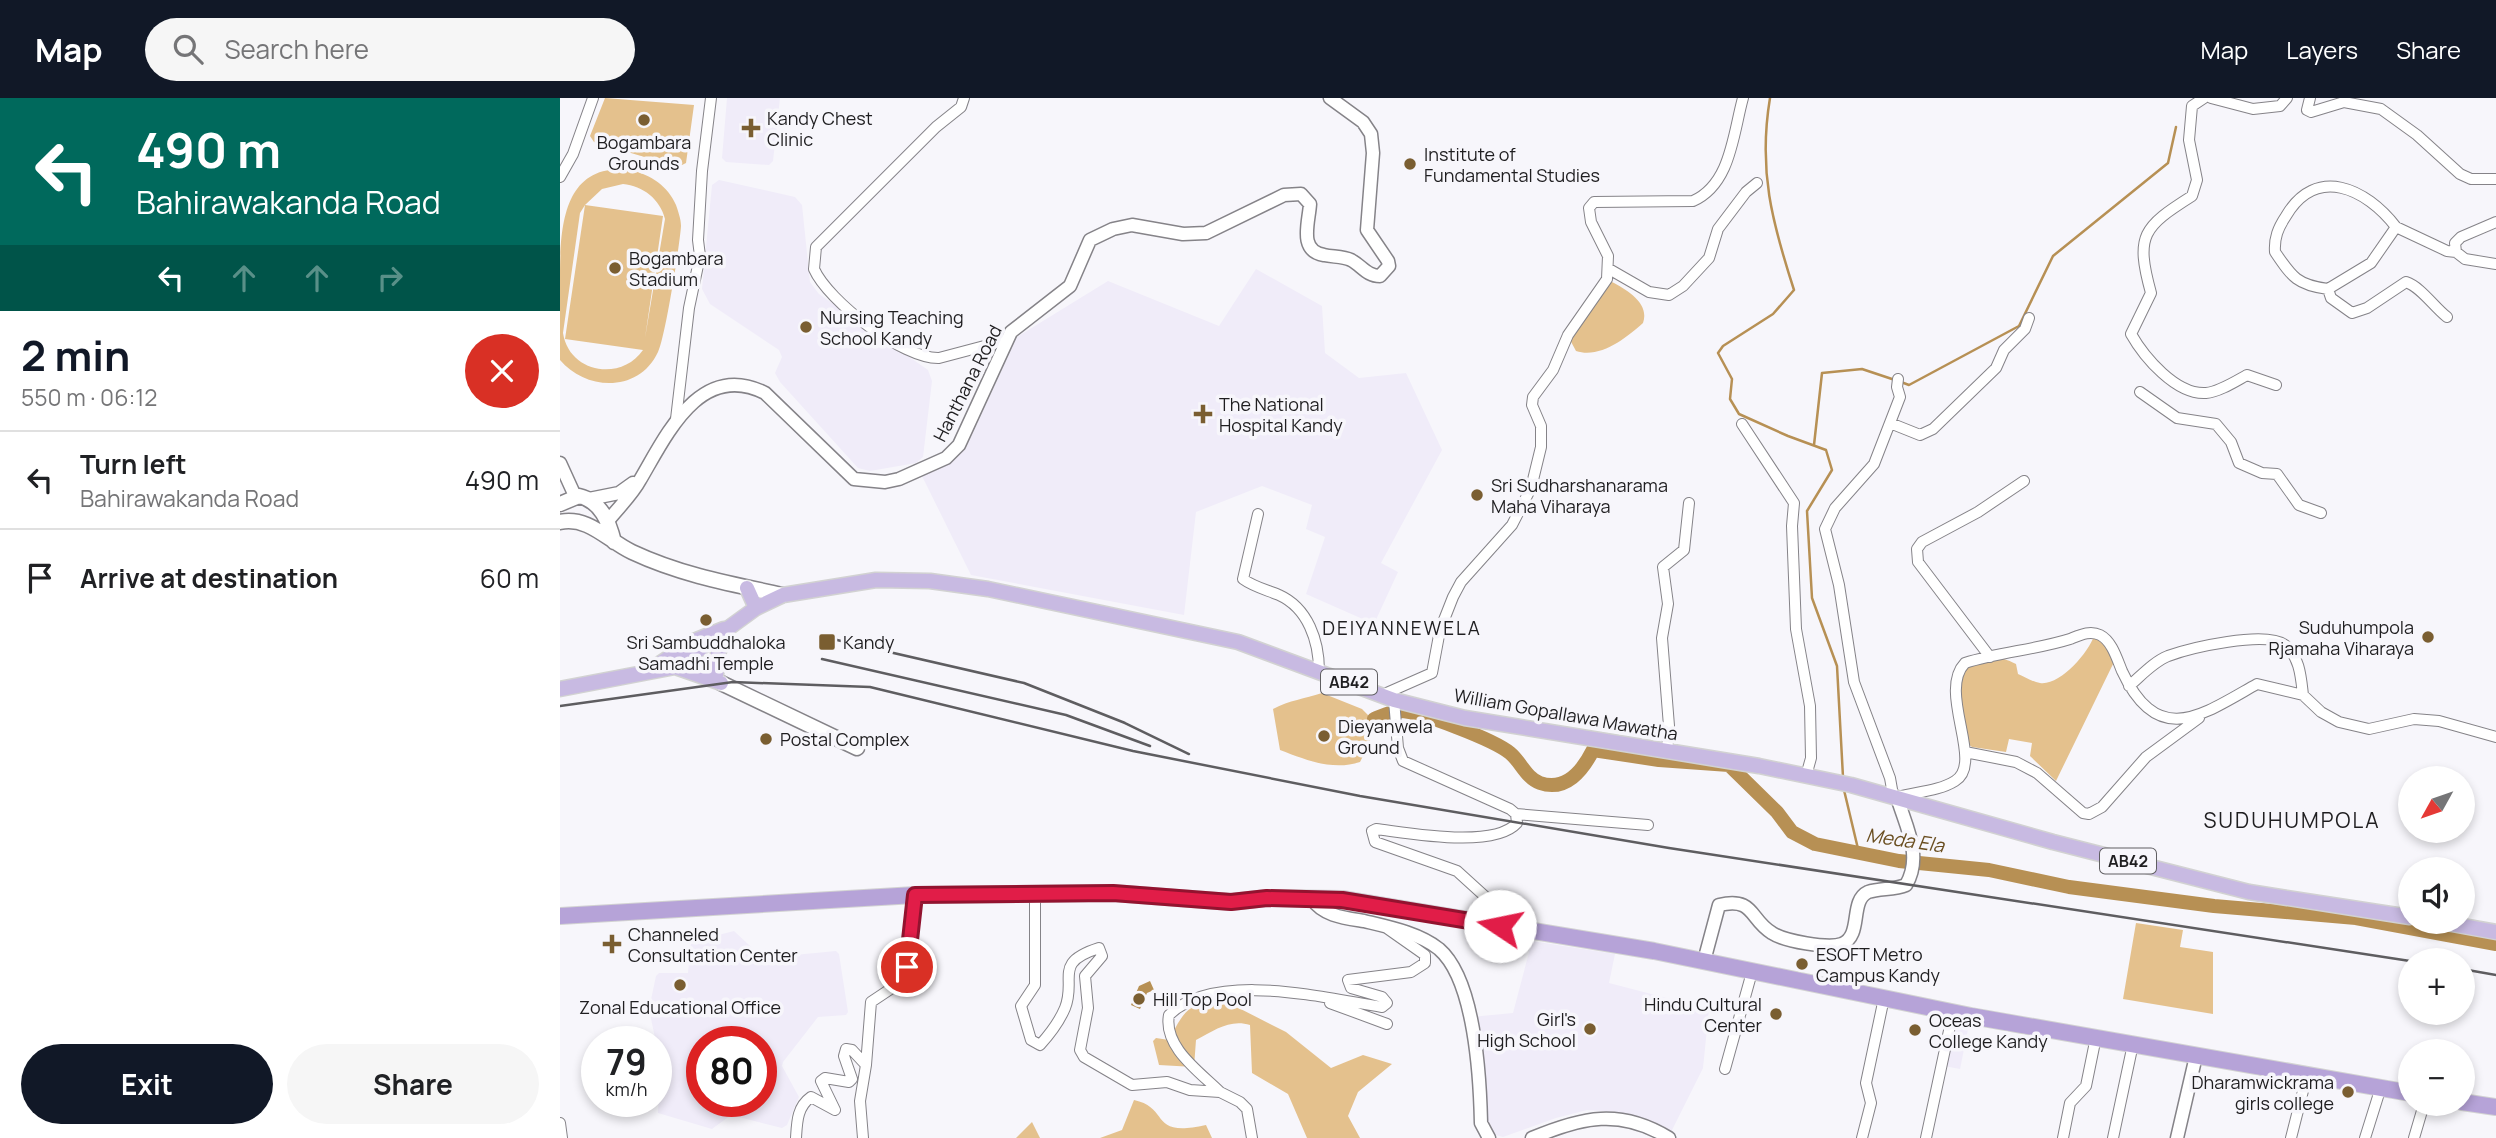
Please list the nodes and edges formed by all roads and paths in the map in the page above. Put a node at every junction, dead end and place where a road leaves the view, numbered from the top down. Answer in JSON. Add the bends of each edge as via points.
{"nodes":[{"id":1,"x":593,"y":98,"type":"edge"},
{"id":2,"x":711,"y":98,"type":"edge"},
{"id":3,"x":964,"y":98,"type":"edge"},
{"id":4,"x":1330,"y":98,"type":"edge"},
{"id":5,"x":1743,"y":98,"type":"edge"},
{"id":6,"x":2204,"y":98,"type":"edge"},
{"id":7,"x":2211,"y":98,"type":"edge"},
{"id":8,"x":2287,"y":98,"type":"edge"},
{"id":9,"x":2310,"y":98,"type":"edge"},
{"id":10,"x":560,"y":177,"type":"edge"},
{"id":11,"x":2496,"y":179,"type":"edge"},
{"id":12,"x":1757,"y":183,"type":"dead end"},
{"id":13,"x":2496,"y":222,"type":"edge"},
{"id":14,"x":2396,"y":227,"type":"junction"},
{"id":15,"x":2456,"y":252,"type":"junction"},
{"id":16,"x":2495,"y":264,"type":"edge"},
{"id":17,"x":1609,"y":269,"type":"junction"},
{"id":18,"x":2328,"y":289,"type":"junction"},
{"id":19,"x":2446,"y":317,"type":"dead end"},
{"id":20,"x":2029,"y":318,"type":"dead end"},
{"id":21,"x":1007,"y":340,"type":"junction"},
{"id":22,"x":1898,"y":382,"type":"dead end"},
{"id":23,"x":2276,"y":385,"type":"dead end"},
{"id":24,"x":2140,"y":393,"type":"dead end"},
{"id":25,"x":676,"y":419,"type":"junction"},
{"id":26,"x":1890,"y":423,"type":"junction"},
{"id":27,"x":1742,"y":424,"type":"dead end"},
{"id":28,"x":561,"y":465,"type":"edge"},
{"id":29,"x":644,"y":473,"type":"junction"},
{"id":30,"x":2024,"y":481,"type":"dead end"},
{"id":31,"x":571,"y":500,"type":"edge"},
{"id":32,"x":1689,"y":503,"type":"dead end"},
{"id":33,"x":2321,"y":513,"type":"dead end"},
{"id":34,"x":1258,"y":514,"type":"dead end"},
{"id":35,"x":560,"y":522,"type":"edge"},
{"id":36,"x":607,"y":522,"type":"junction"},
{"id":37,"x":614,"y":542,"type":"junction"},
{"id":38,"x":747,"y":588,"type":"junction"},
{"id":39,"x":783,"y":595,"type":"junction"},
{"id":40,"x":757,"y":608,"type":"junction"},
{"id":41,"x":732,"y":628,"type":"junction"},
{"id":42,"x":1990,"y":657,"type":"junction"},
{"id":43,"x":681,"y":663,"type":"junction"},
{"id":44,"x":647,"y":671,"type":"junction"},
{"id":45,"x":1319,"y":671,"type":"junction"},
{"id":46,"x":719,"y":679,"type":"junction"},
{"id":47,"x":2129,"y":686,"type":"junction"},
{"id":48,"x":560,"y":689,"type":"edge"},
{"id":49,"x":2303,"y":695,"type":"junction"},
{"id":50,"x":1391,"y":705,"type":"junction"},
{"id":51,"x":2206,"y":713,"type":"junction"},
{"id":52,"x":2496,"y":737,"type":"edge"},
{"id":53,"x":857,"y":748,"type":"dead end"},
{"id":54,"x":1667,"y":752,"type":"junction"},
{"id":55,"x":1965,"y":752,"type":"junction"},
{"id":56,"x":1807,"y":776,"type":"junction"},
{"id":57,"x":1895,"y":796,"type":"junction"},
{"id":58,"x":1516,"y":814,"type":"junction"},
{"id":59,"x":1648,"y":825,"type":"dead end"},
{"id":60,"x":1035,"y":894,"type":"junction"},
{"id":61,"x":915,"y":895,"type":"junction"},
{"id":62,"x":1312,"y":898,"type":"junction"},
{"id":63,"x":2398,"y":915,"type":"edge"},
{"id":64,"x":560,"y":916,"type":"edge"},
{"id":65,"x":1385,"y":926,"type":"junction"},
{"id":66,"x":1500,"y":926,"type":"junction"},
{"id":67,"x":2475,"y":928,"type":"edge"},
{"id":68,"x":2496,"y":932,"type":"edge"},
{"id":69,"x":1704,"y":961,"type":"junction"},
{"id":70,"x":1752,"y":972,"type":"junction"},
{"id":71,"x":1313,"y":997,"type":"junction"},
{"id":72,"x":1884,"y":998,"type":"junction"},
{"id":73,"x":1953,"y":1012,"type":"junction"},
{"id":74,"x":1387,"y":1024,"type":"dead end"},
{"id":75,"x":2096,"y":1037,"type":"junction"},
{"id":76,"x":2133,"y":1044,"type":"junction"},
{"id":77,"x":2196,"y":1056,"type":"junction"},
{"id":78,"x":866,"y":1065,"type":"junction"},
{"id":79,"x":1725,"y":1069,"type":"dead end"},
{"id":80,"x":2307,"y":1074,"type":"junction"},
{"id":81,"x":2381,"y":1087,"type":"junction"},
{"id":82,"x":2398,"y":1091,"type":"edge"},
{"id":83,"x":1220,"y":1092,"type":"junction"},
{"id":84,"x":2475,"y":1103,"type":"edge"},
{"id":85,"x":2496,"y":1107,"type":"edge"},
{"id":86,"x":2420,"y":1116,"type":"edge"},
{"id":87,"x":560,"y":1123,"type":"edge"},
{"id":88,"x":562,"y":1138,"type":"edge"},
{"id":89,"x":796,"y":1138,"type":"edge"},
{"id":90,"x":863,"y":1138,"type":"edge"},
{"id":91,"x":1252,"y":1138,"type":"edge"},
{"id":92,"x":1489,"y":1138,"type":"edge"},
{"id":93,"x":1532,"y":1138,"type":"edge"},
{"id":94,"x":1669,"y":1138,"type":"edge"},
{"id":95,"x":1862,"y":1138,"type":"edge"},
{"id":96,"x":1926,"y":1138,"type":"edge"},
{"id":97,"x":2063,"y":1138,"type":"edge"},
{"id":98,"x":2113,"y":1138,"type":"edge"},
{"id":99,"x":2177,"y":1138,"type":"edge"},
{"id":100,"x":2291,"y":1138,"type":"edge"},
{"id":101,"x":2365,"y":1138,"type":"edge"},
{"id":102,"x":2414,"y":1138,"type":"edge"}],
"edges":[{"from":1,"to":10,"type":"street"},
{"from":2,"to":25,"type":"street","via":[[702,171],[700,256]]},
{"from":3,"to":21,"type":"street","via":[[961,107],[816,247],[814,269],[826,288],[902,350],[939,358]]},
{"from":4,"to":21,"type":"street","name":"Hanthana Road","via":[[1363,122],[1371,134],[1367,230],[1388,261],[1386,272],[1373,276],[1348,258],[1312,250],[1306,237],[1310,204],[1293,192],[1206,233],[1132,225],[1098,235],[1086,245],[1070,286],[1016,326]]},
{"from":5,"to":17,"type":"street","via":[[1721,177],[1705,196],[1693,201],[1594,202],[1589,208],[1591,222],[1605,245]]},
{"from":6,"to":23,"type":"street","via":[[2192,106],[2189,140],[2197,180],[2192,196],[2156,219],[2144,238],[2143,263],[2151,293],[2131,334],[2140,351],[2187,389],[2207,393],[2247,375]]},
{"from":7,"to":8,"type":"street","via":[[2253,109],[2280,106]]},
{"from":9,"to":11,"type":"street","via":[[2311,112],[2344,102],[2381,109],[2460,174]]},
{"from":12,"to":17,"type":"street","via":[[1718,229],[1709,258],[1669,295],[1649,292]]},
{"from":13,"to":15,"type":"street","via":[[2461,237],[2455,243]]},
{"from":14,"to":15,"type":"street"},
{"from":14,"to":18,"type":"street","via":[[2371,263]]},
{"from":14,"to":18,"type":"street","via":[[2385,212],[2340,188],[2320,186],[2302,193],[2277,231],[2274,252],[2306,286]]},
{"from":15,"to":16,"type":"street","via":[[2465,259]]},
{"from":17,"to":50,"type":"street","via":[[1602,290],[1568,335],[1553,370],[1533,397],[1541,447],[1531,488],[1512,525],[1457,590],[1440,630],[1432,673]]},
{"from":18,"to":19,"type":"street","via":[[2331,298],[2353,313],[2406,282],[2414,284]]},
{"from":20,"to":26,"type":"street","via":[[1996,368],[1933,429],[1920,435]]},
{"from":21,"to":25,"type":"street","name":"Hanthana Road","via":[[953,454],[899,479],[854,479],[772,399],[753,387],[708,391]]},
{"from":22,"to":26,"type":"street","via":[[1900,397]]},
{"from":24,"to":33,"type":"street","via":[[2177,418],[2216,424],[2231,442],[2239,463],[2277,474],[2299,505]]},
{"from":25,"to":29,"type":"street"},
{"from":26,"to":57,"type":"street","via":[[1874,464],[1835,508],[1825,530],[1854,682]]},
{"from":27,"to":56,"type":"street","via":[[1794,503],[1796,629],[1810,706]]},
{"from":28,"to":31,"type":"street"},
{"from":29,"to":31,"type":"street","via":[[619,493]]},
{"from":29,"to":36,"type":"street"},
{"from":30,"to":42,"type":"street","via":[[1922,542],[1917,550],[1918,562]]},
{"from":31,"to":36,"type":"main road","via":[[598,506]]},
{"from":31,"to":36,"type":"main road","via":[[577,514]]},
{"from":32,"to":54,"type":"street","via":[[1684,550],[1663,566],[1662,574],[1668,604],[1662,638]]},
{"from":34,"to":45,"type":"street","via":[[1243,579],[1298,607],[1317,646]]},
{"from":35,"to":37,"type":"main road","via":[[580,521]]},
{"from":36,"to":37,"type":"main road"},
{"from":37,"to":38,"type":"main road","via":[[679,571]]},
{"from":38,"to":39,"type":"main road"},
{"from":38,"to":40,"type":"main road"},
{"from":39,"to":40,"type":"main road","name":"William Gopallawa Mawatha","number":"AB42"},
{"from":39,"to":45,"type":"main road","name":"William Gopallawa Mawatha","number":"AB42","via":[[891,579],[988,589],[1238,642]]},
{"from":40,"to":41,"type":"main road","name":"William Gopallawa Mawatha","number":"AB42"},
{"from":41,"to":43,"type":"main road","name":"William Gopallawa Mawatha","number":"AB42"},
{"from":41,"to":44,"type":"main road","via":[[694,641]]},
{"from":41,"to":46,"type":"main road","via":[[718,653]]},
{"from":42,"to":47,"type":"street","via":[[2098,633],[2108,640]]},
{"from":42,"to":55,"type":"street","via":[[1965,663],[1960,669],[1955,689]]},
{"from":43,"to":44,"type":"main road"},
{"from":43,"to":46,"type":"main road"},
{"from":44,"to":48,"type":"main road"},
{"from":45,"to":50,"type":"main road","name":"William Gopallawa Mawatha","number":"AB42"},
{"from":46,"to":53,"type":"main road"},
{"from":47,"to":49,"type":"street","via":[[2167,657],[2269,639],[2284,644],[2294,655]]},
{"from":47,"to":51,"type":"street","via":[[2154,712],[2175,719]]},
{"from":49,"to":51,"type":"street","via":[[2258,684]]},
{"from":49,"to":52,"type":"street","via":[[2339,722],[2369,729],[2414,719]]},
{"from":50,"to":54,"type":"main road","name":"William Gopallawa Mawatha","number":"AB42"},
{"from":50,"to":58,"type":"street","via":[[1403,761]]},
{"from":51,"to":55,"type":"street","via":[[2146,757],[2102,807],[2089,814],[2016,762]]},
{"from":54,"to":56,"type":"main road","name":"William Gopallawa Mawatha","number":"AB42"},
{"from":55,"to":57,"type":"street","via":[[1958,780]]},
{"from":56,"to":57,"type":"main road","name":"William Gopallawa Mawatha","number":"AB42"},
{"from":57,"to":63,"type":"main road","name":"William Gopallawa Mawatha","number":"AB42","via":[[2249,892]]},
{"from":57,"to":69,"type":"street","via":[[1915,856],[1913,872],[1906,885],[1867,892],[1861,898],[1852,935],[1842,944],[1818,945],[1773,934],[1740,902],[1719,905]]},
{"from":58,"to":59,"type":"street"},
{"from":58,"to":66,"type":"street","via":[[1517,823],[1510,832],[1493,837],[1372,831],[1379,845],[1457,871],[1490,901]]},
{"from":60,"to":61,"type":"highway"},
{"from":60,"to":62,"type":"highway","via":[[1125,894],[1231,902]]},
{"from":60,"to":83,"type":"street","via":[[1035,985],[1021,1006],[1031,1040],[1041,1045],[1066,1006],[1071,964],[1082,953],[1099,948],[1102,956],[1085,976],[1088,1008],[1080,1050],[1084,1058],[1132,1085],[1167,1082]]},
{"from":61,"to":64,"type":"highway"},
{"from":61,"to":78,"type":"street","via":[[907,967],[895,986],[871,1002]]},
{"from":62,"to":65,"type":"street","via":[[1333,915]]},
{"from":62,"to":66,"type":"highway","via":[[1384,905]]},
{"from":65,"to":71,"type":"street","via":[[1425,955],[1425,963],[1411,972],[1348,980],[1351,988],[1382,997],[1387,1003],[1382,1007]]},
{"from":65,"to":92,"type":"street","via":[[1424,939],[1440,950],[1461,981],[1474,1043],[1482,1123]]},
{"from":66,"to":69,"type":"highway"},
{"from":67,"to":68,"type":"main road"},
{"from":69,"to":70,"type":"highway"},
{"from":70,"to":72,"type":"highway"},
{"from":70,"to":79,"type":"street"},
{"from":71,"to":74,"type":"street"},
{"from":71,"to":83,"type":"street","via":[[1247,989],[1182,1003],[1170,1015],[1167,1027],[1178,1050]]},
{"from":72,"to":73,"type":"highway"},
{"from":72,"to":95,"type":"street","via":[[1866,1083],[1871,1103]]},
{"from":73,"to":75,"type":"highway"},
{"from":73,"to":96,"type":"street"},
{"from":75,"to":76,"type":"highway"},
{"from":75,"to":97,"type":"street","via":[[2085,1086],[2070,1103]]},
{"from":76,"to":77,"type":"highway"},
{"from":76,"to":98,"type":"street"},
{"from":77,"to":80,"type":"highway"},
{"from":77,"to":99,"type":"street"},
{"from":78,"to":89,"type":"street","via":[[846,1049],[852,1079],[821,1081],[835,1110],[811,1097],[806,1100]]},
{"from":78,"to":90,"type":"street","via":[[860,1101]]},
{"from":80,"to":81,"type":"highway"},
{"from":80,"to":100,"type":"street"},
{"from":81,"to":82,"type":"highway"},
{"from":81,"to":101,"type":"street"},
{"from":83,"to":91,"type":"street","via":[[1247,1110]]},
{"from":84,"to":85,"type":"highway"},
{"from":86,"to":102,"type":"street"},
{"from":87,"to":88,"type":"street"},
{"from":93,"to":94,"type":"street","via":[[1588,1118],[1646,1124]]}]}
